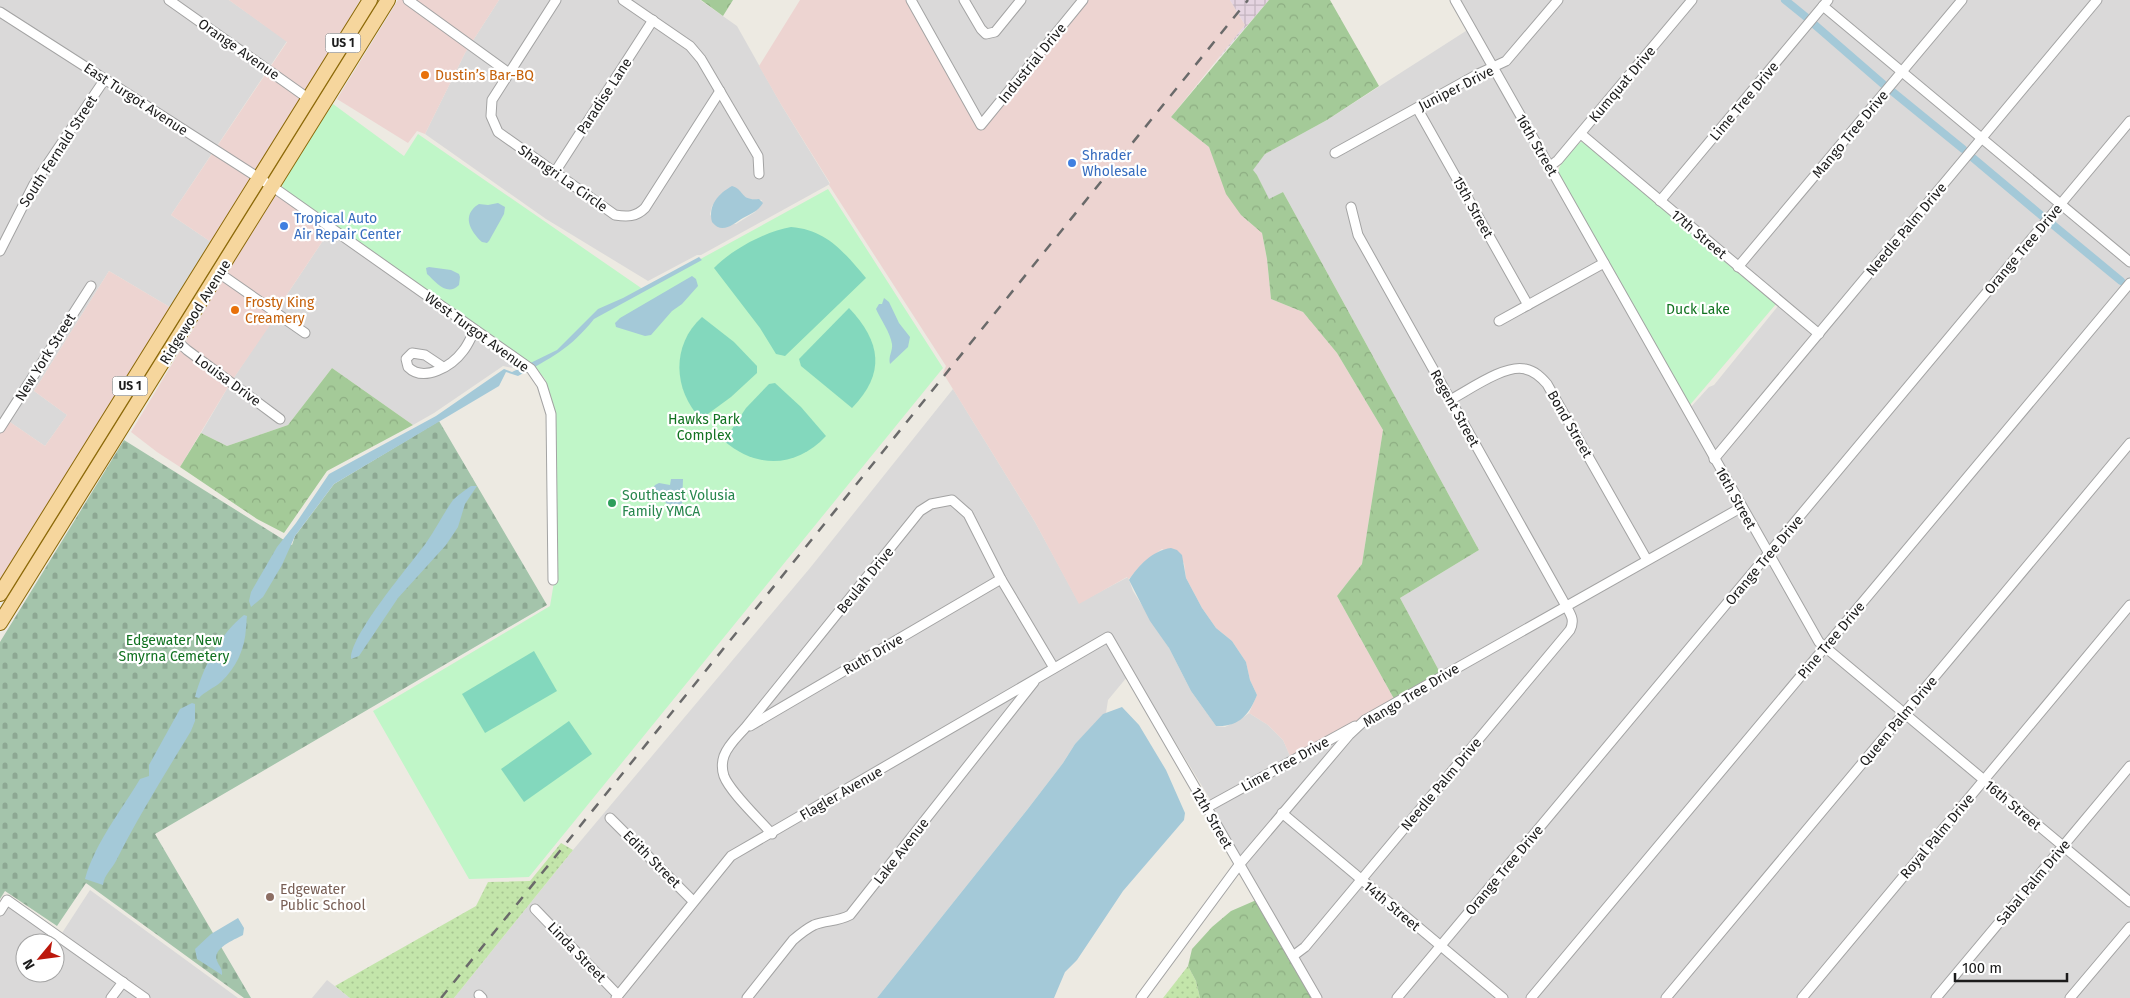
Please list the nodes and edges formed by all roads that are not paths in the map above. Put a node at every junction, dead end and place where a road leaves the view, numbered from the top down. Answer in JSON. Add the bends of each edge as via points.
{"nodes":[{"id":1,"x":169,"y":0,"type":"edge"},
{"id":2,"x":370,"y":0,"type":"edge"},
{"id":3,"x":380,"y":0,"type":"edge"},
{"id":4,"x":388,"y":0,"type":"edge"},
{"id":5,"x":408,"y":0,"type":"edge"},
{"id":6,"x":556,"y":0,"type":"edge"},
{"id":7,"x":623,"y":0,"type":"edge"},
{"id":8,"x":911,"y":0,"type":"edge"},
{"id":9,"x":964,"y":0,"type":"edge"},
{"id":10,"x":1021,"y":0,"type":"edge"},
{"id":11,"x":1083,"y":0,"type":"edge"},
{"id":12,"x":1455,"y":0,"type":"edge"},
{"id":13,"x":1558,"y":0,"type":"edge"},
{"id":14,"x":1692,"y":0,"type":"edge"},
{"id":15,"x":1962,"y":0,"type":"edge"},
{"id":16,"x":2097,"y":0,"type":"edge"},
{"id":17,"x":1825,"y":3,"type":"edge"},
{"id":18,"x":0,"y":12,"type":"edge"},
{"id":19,"x":653,"y":20,"type":"junction"},
{"id":20,"x":366,"y":34,"type":"junction"},
{"id":21,"x":1494,"y":68,"type":"junction"},
{"id":22,"x":1902,"y":72,"type":"junction"},
{"id":23,"x":509,"y":73,"type":"junction"},
{"id":24,"x":105,"y":79,"type":"junction"},
{"id":25,"x":720,"y":91,"type":"junction"},
{"id":26,"x":309,"y":99,"type":"junction"},
{"id":27,"x":1417,"y":108,"type":"junction"},
{"id":28,"x":2130,"y":122,"type":"edge"},
{"id":29,"x":1580,"y":134,"type":"junction"},
{"id":30,"x":1982,"y":139,"type":"junction"},
{"id":31,"x":1334,"y":153,"type":"dead end"},
{"id":32,"x":1549,"y":167,"type":"junction"},
{"id":33,"x":555,"y":172,"type":"junction"},
{"id":34,"x":760,"y":174,"type":"dead end"},
{"id":35,"x":260,"y":178,"type":"junction"},
{"id":36,"x":273,"y":187,"type":"junction"},
{"id":37,"x":1660,"y":201,"type":"junction"},
{"id":38,"x":2061,"y":204,"type":"junction"},
{"id":39,"x":1351,"y":207,"type":"dead end"},
{"id":40,"x":0,"y":251,"type":"edge"},
{"id":41,"x":210,"y":258,"type":"junction"},
{"id":42,"x":2130,"y":262,"type":"edge"},
{"id":43,"x":1604,"y":263,"type":"junction"},
{"id":44,"x":1738,"y":267,"type":"junction"},
{"id":45,"x":219,"y":273,"type":"junction"},
{"id":46,"x":2130,"y":283,"type":"edge"},
{"id":47,"x":91,"y":286,"type":"dead end"},
{"id":48,"x":1528,"y":305,"type":"junction"},
{"id":49,"x":1499,"y":321,"type":"dead end"},
{"id":50,"x":475,"y":330,"type":"junction"},
{"id":51,"x":305,"y":333,"type":"dead end"},
{"id":52,"x":1819,"y":334,"type":"junction"},
{"id":53,"x":159,"y":338,"type":"junction"},
{"id":54,"x":177,"y":340,"type":"junction"},
{"id":55,"x":443,"y":367,"type":"dead end"},
{"id":56,"x":1450,"y":400,"type":"junction"},
{"id":57,"x":280,"y":419,"type":"dead end"},
{"id":58,"x":0,"y":428,"type":"edge"},
{"id":59,"x":122,"y":429,"type":"junction"},
{"id":60,"x":2130,"y":443,"type":"edge"},
{"id":61,"x":1714,"y":459,"type":"junction"},
{"id":62,"x":66,"y":489,"type":"junction"},
{"id":63,"x":1742,"y":507,"type":"junction"},
{"id":64,"x":1768,"y":554,"type":"junction"},
{"id":65,"x":1647,"y":560,"type":"junction"},
{"id":66,"x":1001,"y":579,"type":"junction"},
{"id":67,"x":552,"y":580,"type":"dead end"},
{"id":68,"x":21,"y":590,"type":"junction"},
{"id":69,"x":0,"y":594,"type":"edge"},
{"id":70,"x":2130,"y":605,"type":"edge"},
{"id":71,"x":1566,"y":606,"type":"junction"},
{"id":72,"x":0,"y":607,"type":"edge"},
{"id":73,"x":0,"y":623,"type":"edge"},
{"id":74,"x":1108,"y":637,"type":"joint"},
{"id":75,"x":1825,"y":647,"type":"junction"},
{"id":76,"x":1054,"y":668,"type":"junction"},
{"id":77,"x":1036,"y":678,"type":"junction"},
{"id":78,"x":1904,"y":714,"type":"junction"},
{"id":79,"x":1365,"y":720,"type":"junction"},
{"id":80,"x":746,"y":728,"type":"junction"},
{"id":81,"x":2130,"y":766,"type":"edge"},
{"id":82,"x":1983,"y":780,"type":"junction"},
{"id":83,"x":1206,"y":808,"type":"junction"},
{"id":84,"x":1282,"y":813,"type":"junction"},
{"id":85,"x":610,"y":818,"type":"dead end"},
{"id":86,"x":772,"y":834,"type":"junction"},
{"id":87,"x":2063,"y":846,"type":"junction"},
{"id":88,"x":1239,"y":866,"type":"junction"},
{"id":89,"x":1361,"y":880,"type":"junction"},
{"id":90,"x":693,"y":900,"type":"junction"},
{"id":91,"x":2130,"y":902,"type":"edge"},
{"id":92,"x":535,"y":909,"type":"dead end"},
{"id":93,"x":0,"y":911,"type":"edge"},
{"id":94,"x":2130,"y":927,"type":"edge"},
{"id":95,"x":1440,"y":946,"type":"junction"},
{"id":96,"x":1293,"y":956,"type":"junction"},
{"id":97,"x":122,"y":982,"type":"junction"},
{"id":98,"x":617,"y":996,"type":"edge"},
{"id":99,"x":112,"y":998,"type":"edge"},
{"id":100,"x":145,"y":998,"type":"edge"},
{"id":101,"x":747,"y":998,"type":"edge"},
{"id":102,"x":1141,"y":998,"type":"edge"},
{"id":103,"x":1317,"y":998,"type":"edge"},
{"id":104,"x":1397,"y":998,"type":"edge"},
{"id":105,"x":1503,"y":998,"type":"edge"},
{"id":106,"x":1532,"y":998,"type":"edge"},
{"id":107,"x":1666,"y":998,"type":"edge"},
{"id":108,"x":1802,"y":998,"type":"edge"},
{"id":109,"x":1936,"y":998,"type":"edge"},
{"id":110,"x":2070,"y":998,"type":"edge"}],
"edges":[{"from":1,"to":26,"type":"street","name":"Orange Avenue"},
{"from":2,"to":26,"type":"main road","name":"Ridgewood Avenue","number":"US 1"},
{"from":3,"to":20,"type":"main road","via":[[368,20]]},
{"from":4,"to":20,"type":"main road","name":"Ridgewood Avenue","number":"US 1"},
{"from":5,"to":23,"type":"street"},
{"from":6,"to":23,"type":"street"},
{"from":7,"to":19,"type":"street"},
{"from":8,"to":11,"type":"street","name":"Industrial Drive","via":[[981,126]]},
{"from":9,"to":10,"type":"street","via":[[986,34],[995,32]]},
{"from":12,"to":21,"type":"street","name":"16th Street"},
{"from":13,"to":21,"type":"street","name":"Juniper Drive","via":[[1506,61]]},
{"from":14,"to":29,"type":"street","name":"Kumquat Drive"},
{"from":15,"to":22,"type":"street","name":"Mango Tree Drive"},
{"from":16,"to":30,"type":"street","name":"Needle Palm Drive"},
{"from":17,"to":22,"type":"street"},
{"from":17,"to":37,"type":"street","name":"Lime Tree Drive"},
{"from":18,"to":24,"type":"street","name":"East Turgot Avenue"},
{"from":19,"to":25,"type":"street","via":[[690,46]]},
{"from":19,"to":33,"type":"street","name":"Paradise Lane"},
{"from":20,"to":36,"type":"main road","name":"Ridgewood Avenue","number":"US 1"},
{"from":21,"to":27,"type":"street","name":"Juniper Drive"},
{"from":21,"to":32,"type":"street","name":"16th Street"},
{"from":22,"to":30,"type":"street"},
{"from":22,"to":44,"type":"street","name":"Mango Tree Drive"},
{"from":23,"to":33,"type":"street","name":"Shangri La Circle","via":[[492,100],[491,116],[498,132]]},
{"from":24,"to":35,"type":"street","name":"East Turgot Avenue"},
{"from":24,"to":40,"type":"street","name":"South Fernald Street","via":[[34,184]]},
{"from":25,"to":33,"type":"street","name":"Shangri La Circle","via":[[640,212],[629,217],[615,215]]},
{"from":25,"to":34,"type":"street","via":[[758,156]]},
{"from":26,"to":35,"type":"main road","name":"Ridgewood Avenue","number":"US 1"},
{"from":27,"to":31,"type":"street","name":"Juniper Drive"},
{"from":27,"to":48,"type":"street","name":"15th Street"},
{"from":28,"to":38,"type":"street","name":"Orange Tree Drive"},
{"from":29,"to":32,"type":"street","name":"Kumquat Drive"},
{"from":29,"to":37,"type":"street","name":"17th Street"},
{"from":30,"to":38,"type":"street"},
{"from":30,"to":52,"type":"street","name":"Needle Palm Drive"},
{"from":32,"to":43,"type":"street","name":"16th Street"},
{"from":35,"to":36,"type":"street","name":"East Turgot Avenue"},
{"from":35,"to":41,"type":"main road","name":"Ridgewood Avenue","number":"US 1"},
{"from":36,"to":45,"type":"main road","name":"Ridgewood Avenue","number":"US 1"},
{"from":36,"to":50,"type":"street","name":"West Turgot Avenue"},
{"from":37,"to":44,"type":"street","name":"17th Street"},
{"from":38,"to":42,"type":"street"},
{"from":38,"to":64,"type":"street","name":"Orange Tree Drive"},
{"from":39,"to":56,"type":"street","name":"Regent Street","via":[[1358,235]]},
{"from":41,"to":53,"type":"main road","name":"Ridgewood Avenue","number":"US 1"},
{"from":41,"to":54,"type":"main road","via":[[205,277],[176,325],[174,333]]},
{"from":43,"to":48,"type":"street"},
{"from":43,"to":61,"type":"street","name":"16th Street"},
{"from":44,"to":52,"type":"street","name":"17th Street"},
{"from":45,"to":51,"type":"street"},
{"from":45,"to":54,"type":"main road","name":"Ridgewood Avenue","number":"US 1"},
{"from":46,"to":75,"type":"street","name":"Pine Tree Drive"},
{"from":47,"to":58,"type":"street","name":"New York Street"},
{"from":48,"to":49,"type":"street"},
{"from":50,"to":55,"type":"street","via":[[464,350]]},
{"from":50,"to":67,"type":"street","name":"West Turgot Avenue","via":[[528,367],[542,385],[551,414]]},
{"from":52,"to":61,"type":"street","name":"Needle Palm Drive"},
{"from":53,"to":59,"type":"main road","via":[[159,355],[124,411]]},
{"from":53,"to":62,"type":"main road","name":"Ridgewood Avenue","number":"US 1"},
{"from":54,"to":57,"type":"street","name":"Louisa Drive"},
{"from":54,"to":59,"type":"main road","name":"Ridgewood Avenue","number":"US 1"},
{"from":56,"to":65,"type":"street","name":"Bond Street","via":[[1507,369],[1524,368],[1537,374],[1547,384]]},
{"from":56,"to":71,"type":"street","name":"Regent Street"},
{"from":59,"to":68,"type":"main road","name":"Ridgewood Avenue","number":"US 1"},
{"from":60,"to":78,"type":"street","name":"Queen Palm Drive"},
{"from":61,"to":63,"type":"street","name":"16th Street"},
{"from":62,"to":68,"type":"main road","via":[[64,502],[20,575]]},
{"from":62,"to":69,"type":"main road","name":"Ridgewood Avenue","number":"US 1"},
{"from":63,"to":64,"type":"street","name":"16th Street"},
{"from":63,"to":65,"type":"street","name":"Mango Tree Drive"},
{"from":64,"to":75,"type":"street","name":"16th Street","via":[[1813,634]]},
{"from":64,"to":95,"type":"street","name":"Orange Tree Drive"},
{"from":65,"to":71,"type":"street","name":"Mango Tree Drive"},
{"from":66,"to":76,"type":"street","name":"Beulah Drive"},
{"from":66,"to":80,"type":"street","name":"Ruth Drive"},
{"from":66,"to":80,"type":"street","name":"Beulah Drive","via":[[968,514],[952,500],[931,504],[920,511]]},
{"from":68,"to":73,"type":"main road","name":"Ridgewood Avenue","number":"US 1"},
{"from":69,"to":72,"type":"main road"},
{"from":70,"to":82,"type":"street","name":"Royal Palm Drive"},
{"from":71,"to":79,"type":"street","name":"Mango Tree Drive"},
{"from":71,"to":89,"type":"street","name":"Needle Palm Drive","via":[[1573,618],[1570,630]]},
{"from":74,"to":76,"type":"street","name":"Flagler Avenue"},
{"from":74,"to":83,"type":"street","name":"12th Street"},
{"from":75,"to":78,"type":"street","name":"16th Street"},
{"from":75,"to":106,"type":"street","name":"Pine Tree Drive"},
{"from":76,"to":77,"type":"street","name":"Flagler Avenue"},
{"from":77,"to":86,"type":"street","name":"Flagler Avenue"},
{"from":77,"to":101,"type":"street","name":"Lake Avenue","via":[[850,915],[840,921],[816,924],[802,932]]},
{"from":78,"to":82,"type":"street","name":"16th Street"},
{"from":78,"to":107,"type":"street","name":"Queen Palm Drive"},
{"from":79,"to":83,"type":"street","name":"Lime Tree Drive"},
{"from":79,"to":84,"type":"street","name":"Mango Tree Drive"},
{"from":80,"to":86,"type":"street","name":"Beulah Drive","via":[[724,756],[724,776]]},
{"from":81,"to":87,"type":"street","name":"Sabal Palm Drive"},
{"from":82,"to":87,"type":"street","name":"16th Street"},
{"from":82,"to":108,"type":"street","name":"Royal Palm Drive"},
{"from":83,"to":88,"type":"street","name":"12th Street"},
{"from":84,"to":88,"type":"street","name":"Mango Tree Drive"},
{"from":84,"to":89,"type":"street","name":"14th Street"},
{"from":85,"to":90,"type":"street","name":"Edith Street"},
{"from":86,"to":90,"type":"street","name":"Flagler Avenue","via":[[731,856]]},
{"from":87,"to":91,"type":"street","name":"16th Street"},
{"from":87,"to":109,"type":"street","name":"Sabal Palm Drive"},
{"from":88,"to":96,"type":"street","name":"12th Street"},
{"from":88,"to":102,"type":"street","name":"Mango Tree Drive"},
{"from":89,"to":95,"type":"street","name":"14th Street"},
{"from":89,"to":96,"type":"street","name":"Needle Palm Drive","via":[[1305,947]]},
{"from":90,"to":98,"type":"street","name":"Flagler Avenue"},
{"from":92,"to":98,"type":"street","name":"Linda Street"},
{"from":93,"to":97,"type":"street","via":[[7,900]]},
{"from":94,"to":110,"type":"street"},
{"from":95,"to":104,"type":"street","name":"Orange Tree Drive"},
{"from":95,"to":105,"type":"street","name":"14th Street"},
{"from":96,"to":103,"type":"street","name":"12th Street"},
{"from":97,"to":99,"type":"street"},
{"from":97,"to":100,"type":"street"}]}
